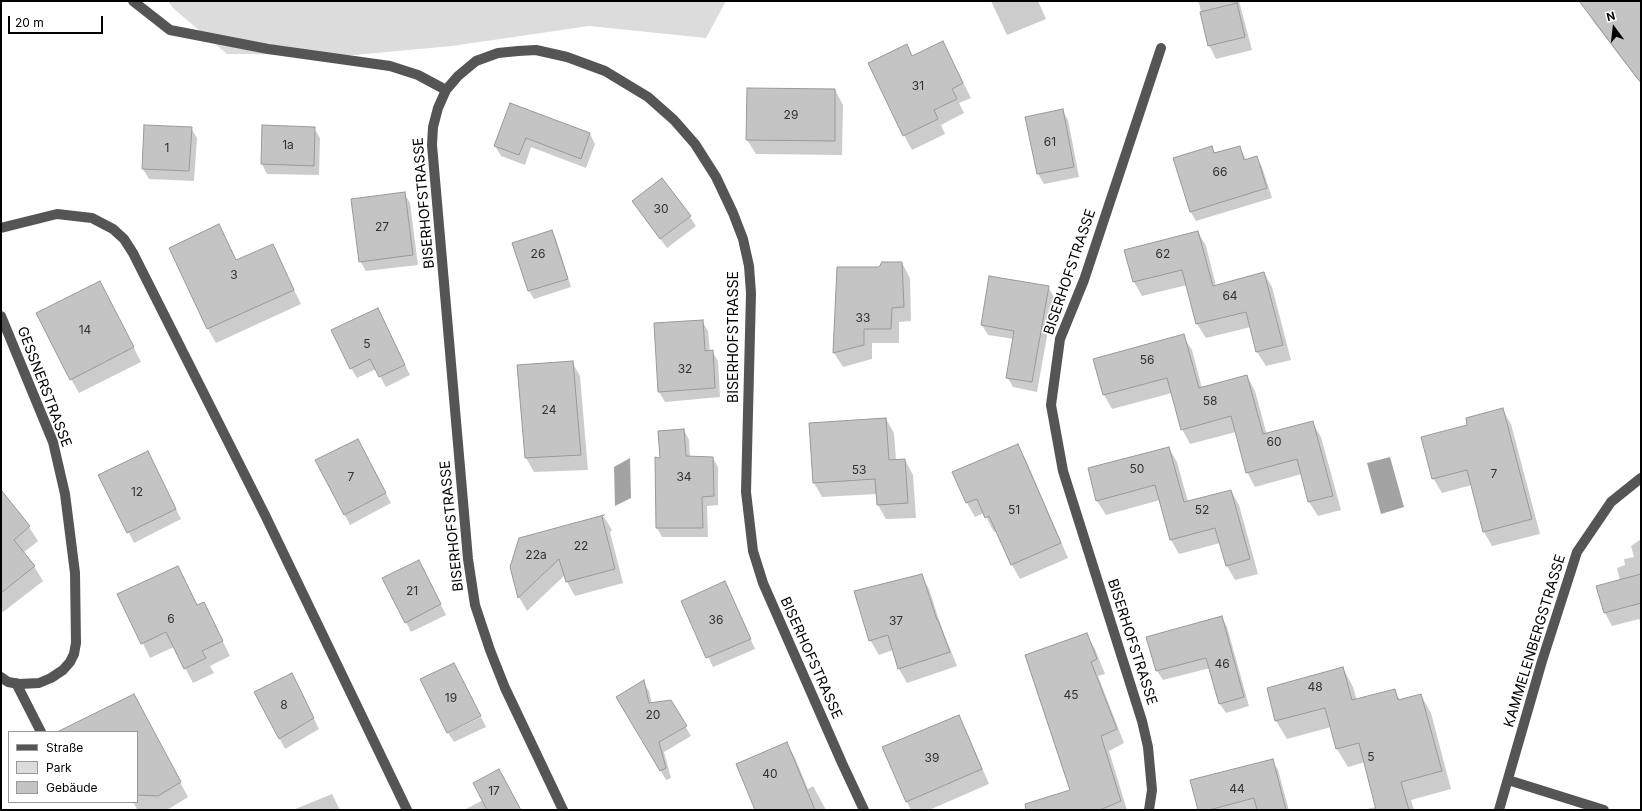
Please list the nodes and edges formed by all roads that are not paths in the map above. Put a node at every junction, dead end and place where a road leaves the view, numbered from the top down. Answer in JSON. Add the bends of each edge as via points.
{"nodes":[{"id":1,"x":132,"y":1,"type":"edge"},
{"id":2,"x":1161,"y":48,"type":"dead end"},
{"id":3,"x":446,"y":90,"type":"junction"},
{"id":4,"x":1,"y":228,"type":"edge"},
{"id":5,"x":1,"y":316,"type":"edge"},
{"id":6,"x":1641,"y":478,"type":"edge"},
{"id":7,"x":8,"y":681,"type":"edge"},
{"id":8,"x":40,"y":731,"type":"edge"},
{"id":9,"x":1508,"y":780,"type":"junction"},
{"id":10,"x":407,"y":810,"type":"edge"},
{"id":11,"x":563,"y":810,"type":"edge"},
{"id":12,"x":864,"y":810,"type":"edge"},
{"id":13,"x":1149,"y":810,"type":"edge"},
{"id":14,"x":1499,"y":810,"type":"edge"},
{"id":15,"x":1604,"y":810,"type":"edge"}],
"edges":[{"from":1,"to":3,"type":"street","via":[[170,30],[268,49],[390,66],[418,75]]},
{"from":2,"to":13,"type":"street","name":"BISERHOFSTRASSE","via":[[1084,280],[1060,339],[1051,404],[1063,471],[1142,721],[1148,747],[1152,790]]},
{"from":3,"to":11,"type":"street","name":"BISERHOFSTRASSE","via":[[433,127],[432,145],[467,551],[475,605],[505,688]]},
{"from":3,"to":12,"type":"street","name":"BISERHOFSTRASSE","via":[[476,61],[498,54],[536,50],[567,57],[605,70],[648,97],[674,120],[695,144],[716,177],[743,239],[749,266],[751,294],[746,492],[754,551],[763,583]]},
{"from":4,"to":10,"type":"street","via":[[57,214],[74,215],[92,218],[113,229],[124,239],[262,508]]},
{"from":5,"to":7,"type":"street","name":"GESSNERSTRASSE","via":[[53,442],[65,494],[75,573],[76,645],[70,662],[63,670],[39,683]]},
{"from":6,"to":9,"type":"street","name":"KAMMELENBERGSTRASSE","via":[[1611,502],[1577,552],[1542,660]]},
{"from":7,"to":8,"type":"street"},
{"from":9,"to":14,"type":"street","name":"KAMMELENBERGSTRASSE"},
{"from":9,"to":15,"type":"street"}]}
